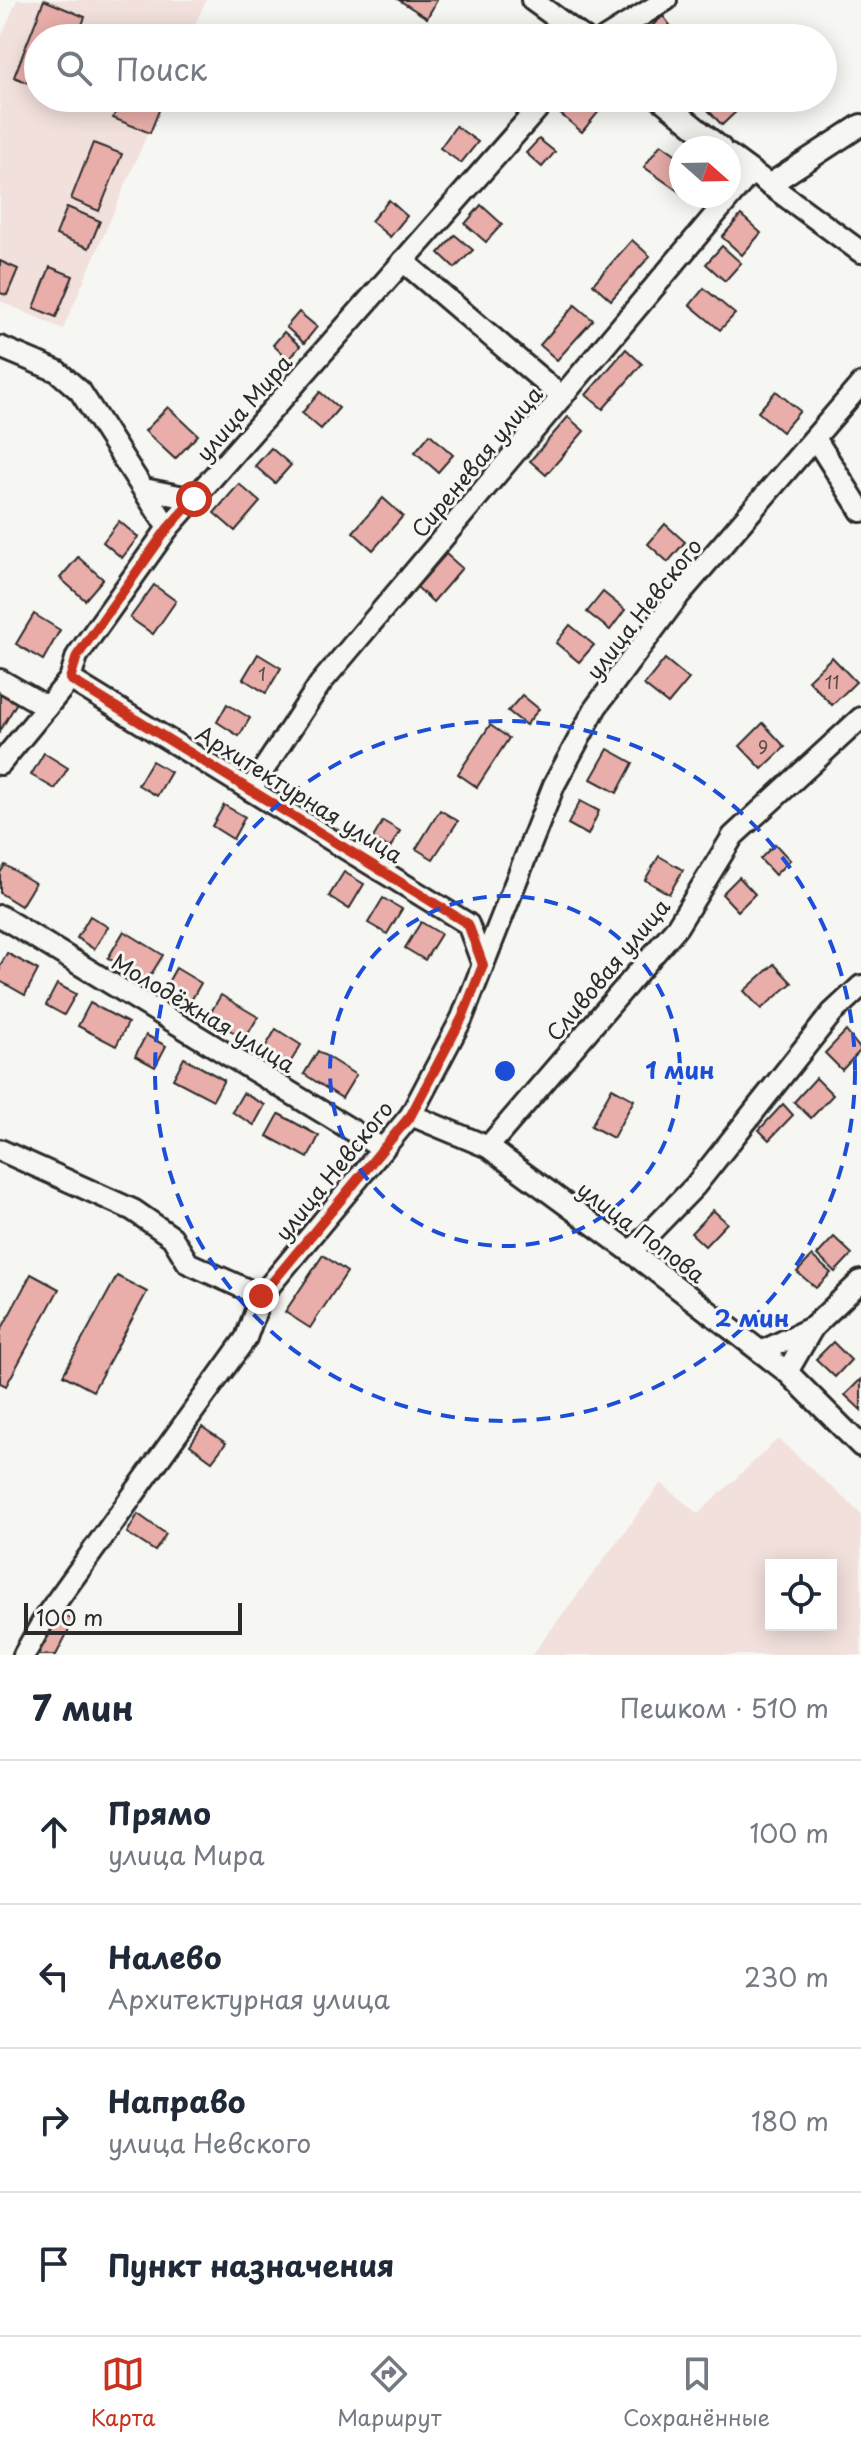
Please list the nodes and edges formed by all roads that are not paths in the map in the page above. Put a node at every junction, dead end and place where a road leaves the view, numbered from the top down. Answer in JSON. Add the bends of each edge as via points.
{"nodes":[{"id":1,"x":532,"y":0,"type":"edge"},
{"id":2,"x":666,"y":0,"type":"edge"},
{"id":3,"x":565,"y":24,"type":"edge"},
{"id":4,"x":627,"y":24,"type":"edge"},
{"id":5,"x":535,"y":112,"type":"edge"},
{"id":6,"x":676,"y":112,"type":"edge"},
{"id":7,"x":861,"y":125,"type":"edge"},
{"id":8,"x":706,"y":136,"type":"edge"},
{"id":9,"x":741,"y":164,"type":"edge"},
{"id":10,"x":751,"y":172,"type":"junction"},
{"id":11,"x":769,"y":185,"type":"junction"},
{"id":12,"x":861,"y":252,"type":"edge"},
{"id":13,"x":403,"y":261,"type":"junction"},
{"id":14,"x":0,"y":347,"type":"edge"},
{"id":15,"x":861,"y":384,"type":"edge"},
{"id":16,"x":562,"y":397,"type":"junction"},
{"id":17,"x":815,"y":438,"type":"junction"},
{"id":18,"x":144,"y":489,"type":"junction"},
{"id":19,"x":194,"y":499,"type":"junction"},
{"id":20,"x":861,"y":511,"type":"edge"},
{"id":21,"x":168,"y":528,"type":"junction"},
{"id":22,"x":70,"y":679,"type":"junction"},
{"id":23,"x":0,"y":680,"type":"edge"},
{"id":24,"x":47,"y":707,"type":"junction"},
{"id":25,"x":861,"y":718,"type":"edge"},
{"id":26,"x":0,"y":764,"type":"edge"},
{"id":27,"x":250,"y":790,"type":"junction"},
{"id":28,"x":0,"y":916,"type":"edge"},
{"id":29,"x":483,"y":965,"type":"junction"},
{"id":30,"x":861,"y":986,"type":"edge"},
{"id":31,"x":411,"y":1115,"type":"junction"},
{"id":32,"x":488,"y":1147,"type":"junction"},
{"id":33,"x":383,"y":1149,"type":"junction"},
{"id":34,"x":0,"y":1150,"type":"edge"},
{"id":35,"x":631,"y":1252,"type":"junction"},
{"id":36,"x":861,"y":1281,"type":"edge"},
{"id":37,"x":261,"y":1296,"type":"junction"},
{"id":38,"x":813,"y":1327,"type":"junction"},
{"id":39,"x":761,"y":1352,"type":"junction"},
{"id":40,"x":787,"y":1372,"type":"junction"},
{"id":41,"x":861,"y":1446,"type":"edge"},
{"id":42,"x":24,"y":1655,"type":"edge"}],
"edges":[{"from":1,"to":3,"type":"street"},
{"from":2,"to":4,"type":"street"},
{"from":5,"to":13,"type":"street","name":"улица Мира"},
{"from":6,"to":8,"type":"street"},
{"from":7,"to":11,"type":"street"},
{"from":9,"to":10,"type":"street"},
{"from":10,"to":11,"type":"street"},
{"from":10,"to":16,"type":"street","name":"Сиреневая улица"},
{"from":11,"to":12,"type":"street"},
{"from":13,"to":16,"type":"street"},
{"from":13,"to":19,"type":"street","name":"улица Мира"},
{"from":14,"to":18,"type":"street","via":[[57,371],[80,391]]},
{"from":15,"to":17,"type":"street","name":"улица Невского"},
{"from":16,"to":27,"type":"street","name":"Сиреневая улица","via":[[320,684]]},
{"from":17,"to":20,"type":"street"},
{"from":17,"to":29,"type":"street","name":"улица Невского","via":[[679,595],[596,707],[554,785]]},
{"from":18,"to":19,"type":"street"},
{"from":18,"to":21,"type":"street"},
{"from":19,"to":21,"type":"street","name":"улица Мира"},
{"from":21,"to":22,"type":"street","name":"улица Мира","via":[[77,656]]},
{"from":22,"to":24,"type":"street","name":"улица Мира"},
{"from":22,"to":27,"type":"street","name":"Архитектурная улица"},
{"from":23,"to":24,"type":"street"},
{"from":24,"to":26,"type":"street","name":"улица Мира"},
{"from":25,"to":32,"type":"street","name":"Сливовая улица","via":[[733,836],[677,927]]},
{"from":27,"to":29,"type":"street","name":"Архитектурная улица","via":[[468,924]]},
{"from":28,"to":33,"type":"street","name":"Молодёжная улица"},
{"from":29,"to":31,"type":"street","name":"улица Невского","via":[[462,1018]]},
{"from":30,"to":35,"type":"street","via":[[832,1013],[695,1186]]},
{"from":31,"to":32,"type":"street","name":"улица Попова"},
{"from":31,"to":33,"type":"street","name":"улица Невского"},
{"from":32,"to":35,"type":"street","name":"улица Попова"},
{"from":33,"to":37,"type":"street","name":"улица Невского"},
{"from":34,"to":37,"type":"street","via":[[133,1210],[172,1237],[188,1263]]},
{"from":35,"to":39,"type":"street","name":"улица Попова"},
{"from":36,"to":38,"type":"street"},
{"from":37,"to":42,"type":"street","name":"улица Невского","via":[[246,1338],[46,1616]]},
{"from":38,"to":39,"type":"street"},
{"from":38,"to":40,"type":"street"},
{"from":39,"to":40,"type":"street","name":"улица Попова"},
{"from":40,"to":41,"type":"street","name":"улица Попова"}]}
